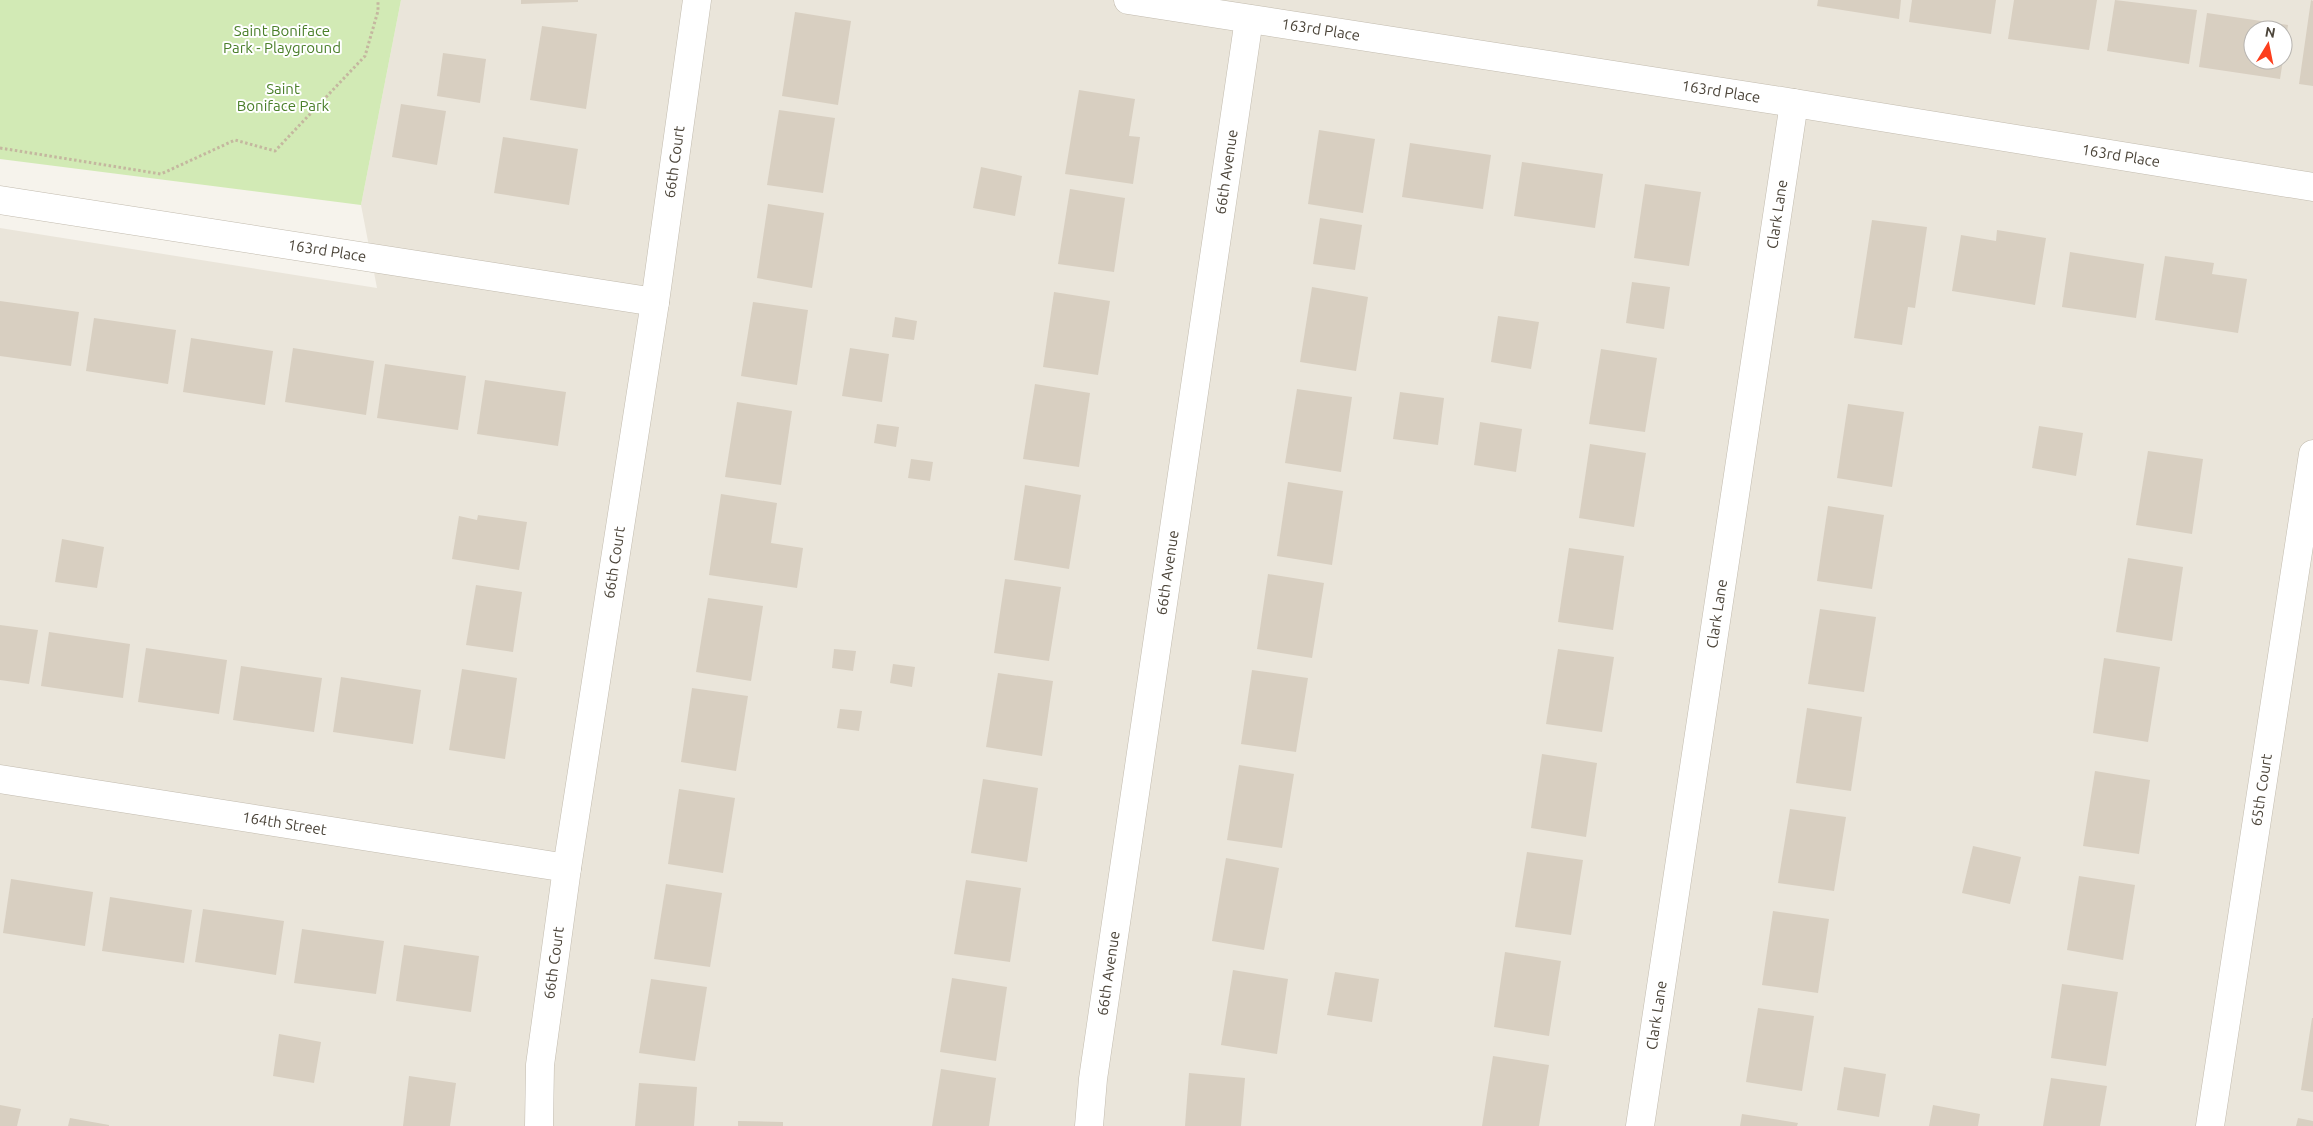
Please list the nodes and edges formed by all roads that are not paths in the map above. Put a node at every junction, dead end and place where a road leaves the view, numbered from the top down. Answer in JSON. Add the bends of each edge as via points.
{"nodes":[{"id":1,"x":697,"y":0,"type":"edge"},
{"id":2,"x":1128,"y":0,"type":"edge"},
{"id":3,"x":1250,"y":19,"type":"junction"},
{"id":4,"x":1794,"y":103,"type":"junction"},
{"id":5,"x":2313,"y":187,"type":"edge"},
{"id":6,"x":0,"y":200,"type":"edge"},
{"id":7,"x":655,"y":302,"type":"junction"},
{"id":8,"x":2313,"y":454,"type":"edge"},
{"id":9,"x":0,"y":779,"type":"edge"},
{"id":10,"x":567,"y":868,"type":"junction"},
{"id":11,"x":539,"y":1126,"type":"edge"},
{"id":12,"x":1089,"y":1126,"type":"edge"},
{"id":13,"x":1640,"y":1126,"type":"edge"},
{"id":14,"x":2210,"y":1126,"type":"edge"}],
"edges":[{"from":1,"to":7,"type":"street","name":"66th Court"},
{"from":2,"to":3,"type":"street","name":"163rd Place"},
{"from":3,"to":4,"type":"street","name":"163rd Place"},
{"from":3,"to":12,"type":"street","name":"66th Avenue","via":[[1093,1079]]},
{"from":4,"to":5,"type":"street","name":"163rd Place"},
{"from":4,"to":13,"type":"street","name":"Clark Lane"},
{"from":6,"to":7,"type":"street","name":"163rd Place"},
{"from":7,"to":10,"type":"street","name":"66th Court"},
{"from":8,"to":14,"type":"street","name":"65th Court"},
{"from":9,"to":10,"type":"street","name":"164th Street"},
{"from":10,"to":11,"type":"street","name":"66th Court","via":[[540,1065]]}]}
